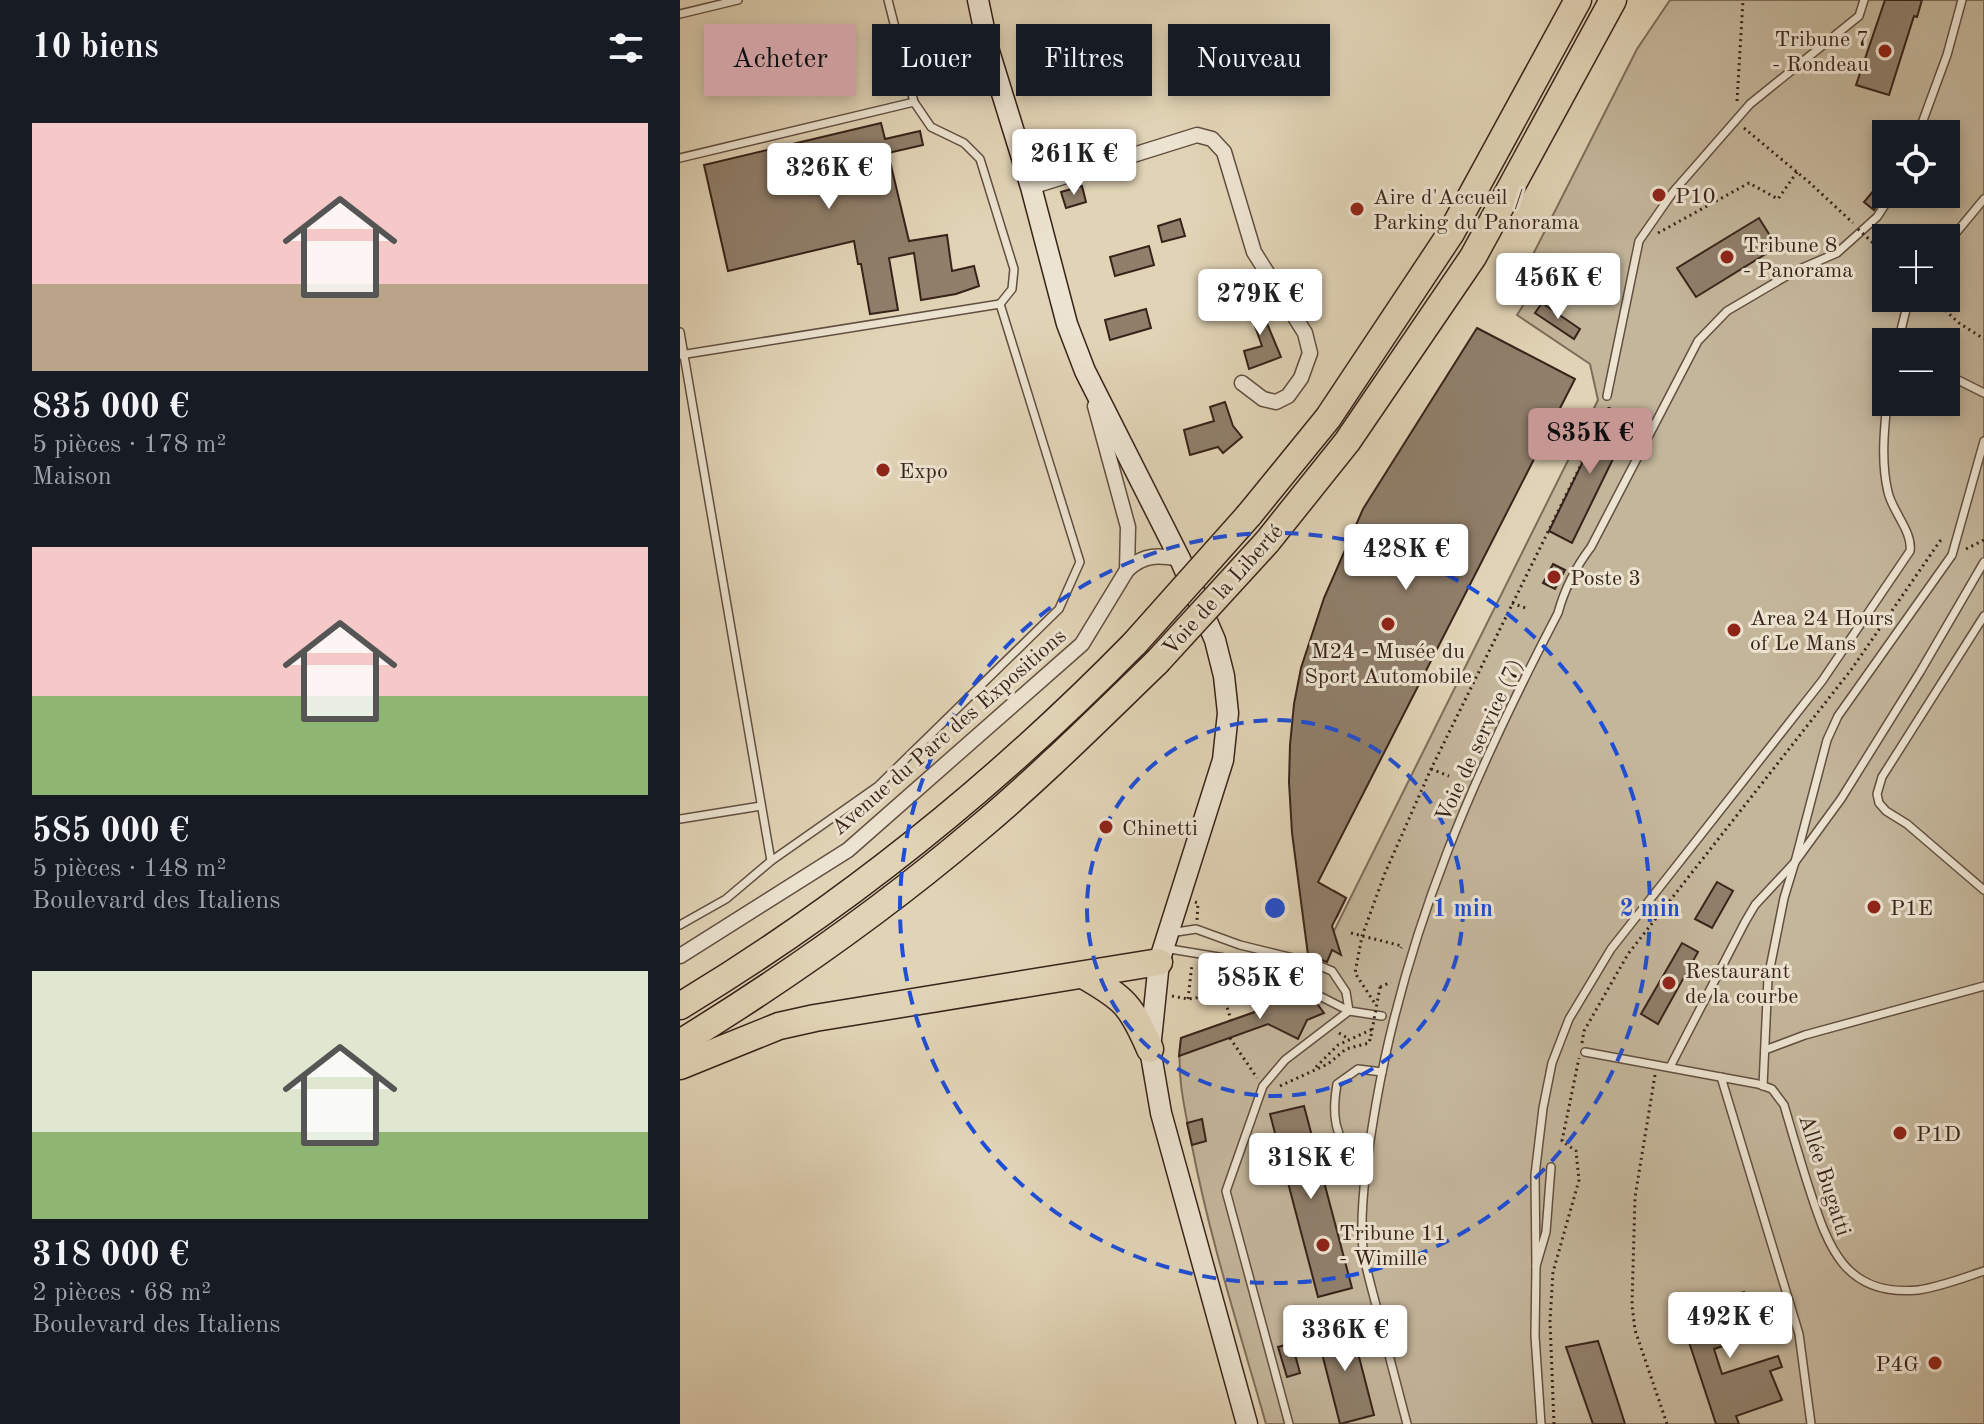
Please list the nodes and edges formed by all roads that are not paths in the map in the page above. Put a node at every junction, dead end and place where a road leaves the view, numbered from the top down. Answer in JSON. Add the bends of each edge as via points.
{"nodes":[{"id":1,"x":738,"y":0,"type":"edge"},
{"id":2,"x":888,"y":0,"type":"edge"},
{"id":3,"x":978,"y":0,"type":"edge"},
{"id":4,"x":1578,"y":0,"type":"edge"},
{"id":5,"x":1613,"y":0,"type":"edge"},
{"id":6,"x":1864,"y":0,"type":"edge"},
{"id":7,"x":1962,"y":0,"type":"edge"},
{"id":8,"x":680,"y":14,"type":"edge"},
{"id":9,"x":914,"y":102,"type":"junction"},
{"id":10,"x":1923,"y":120,"type":"edge"},
{"id":11,"x":680,"y":158,"type":"edge"},
{"id":12,"x":1031,"y":187,"type":"junction"},
{"id":13,"x":1984,"y":199,"type":"edge"},
{"id":14,"x":1883,"y":208,"type":"edge"},
{"id":15,"x":1960,"y":228,"type":"edge"},
{"id":16,"x":1000,"y":304,"type":"junction"},
{"id":17,"x":680,"y":332,"type":"edge"},
{"id":18,"x":683,"y":355,"type":"edge"},
{"id":19,"x":1085,"y":371,"type":"junction"},
{"id":20,"x":1960,"y":381,"type":"edge"},
{"id":21,"x":1242,"y":383,"type":"dead end"},
{"id":22,"x":1984,"y":393,"type":"edge"},
{"id":23,"x":1609,"y":400,"type":"road end"},
{"id":24,"x":1887,"y":416,"type":"edge"},
{"id":25,"x":1984,"y":441,"type":"edge"},
{"id":26,"x":1180,"y":559,"type":"junction"},
{"id":27,"x":1984,"y":562,"type":"edge"},
{"id":28,"x":1127,"y":570,"type":"junction"},
{"id":29,"x":1984,"y":616,"type":"edge"},
{"id":30,"x":761,"y":806,"type":"junction"},
{"id":31,"x":680,"y":819,"type":"edge"},
{"id":32,"x":771,"y":861,"type":"junction"},
{"id":33,"x":1795,"y":862,"type":"junction"},
{"id":34,"x":1984,"y":890,"type":"edge"},
{"id":35,"x":680,"y":925,"type":"edge"},
{"id":36,"x":1162,"y":948,"type":"junction"},
{"id":37,"x":680,"y":956,"type":"edge"},
{"id":38,"x":1083,"y":975,"type":"junction"},
{"id":39,"x":1984,"y":986,"type":"edge"},
{"id":40,"x":680,"y":1006,"type":"edge"},
{"id":41,"x":1349,"y":1011,"type":"junction"},
{"id":42,"x":1384,"y":1020,"type":"road end"},
{"id":43,"x":680,"y":1043,"type":"edge"},
{"id":44,"x":1150,"y":1049,"type":"junction"},
{"id":45,"x":1765,"y":1050,"type":"junction"},
{"id":46,"x":1585,"y":1052,"type":"dead end"},
{"id":47,"x":680,"y":1066,"type":"edge"},
{"id":48,"x":1670,"y":1067,"type":"junction"},
{"id":49,"x":1382,"y":1072,"type":"junction"},
{"id":50,"x":1721,"y":1077,"type":"junction"},
{"id":51,"x":1763,"y":1086,"type":"junction"},
{"id":52,"x":1357,"y":1157,"type":"dead end"},
{"id":53,"x":1551,"y":1167,"type":"dead end"},
{"id":54,"x":1536,"y":1266,"type":"junction"},
{"id":55,"x":1984,"y":1271,"type":"edge"},
{"id":56,"x":1247,"y":1424,"type":"edge"},
{"id":57,"x":1289,"y":1424,"type":"edge"},
{"id":58,"x":1407,"y":1424,"type":"edge"},
{"id":59,"x":1541,"y":1424,"type":"edge"},
{"id":60,"x":1811,"y":1424,"type":"edge"}],
"edges":[{"from":1,"to":8,"type":"lane"},
{"from":2,"to":9,"type":"lane"},
{"from":3,"to":12,"type":"street"},
{"from":4,"to":40,"type":"highway","name":"Voie de la Liberté","bridge":true,"via":[[1451,233],[1328,418],[1135,643],[1054,723],[891,861]]},
{"from":5,"to":43,"type":"highway","name":"Voie de la Liberté","bridge":true,"via":[[1473,257],[1347,442],[1267,542],[1157,662],[978,830],[795,968]]},
{"from":6,"to":23,"type":"lane","via":[[1859,16],[1750,104],[1673,192],[1639,241]]},
{"from":7,"to":10,"type":"lane"},
{"from":9,"to":11,"type":"lane"},
{"from":9,"to":16,"type":"lane","via":[[931,127],[964,143],[980,159],[1014,269],[1012,289]]},
{"from":12,"to":19,"type":"street","via":[[1067,324]]},
{"from":12,"to":21,"type":"street","via":[[1197,135],[1212,139],[1224,152],[1254,252],[1305,333],[1310,353],[1301,378],[1276,402]]},
{"from":13,"to":15,"type":"lane"},
{"from":14,"to":49,"type":"lane","name":"Voie de service (7)","via":[[1837,253],[1727,311],[1698,341],[1591,547],[1574,569],[1558,613],[1484,763],[1422,915]]},
{"from":16,"to":18,"type":"lane"},
{"from":16,"to":32,"type":"lane","via":[[1080,562],[1059,609],[878,786]]},
{"from":17,"to":18,"type":"lane"},
{"from":18,"to":30,"type":"lane"},
{"from":19,"to":26,"type":"street"},
{"from":19,"to":28,"type":"street","name":"Avenue du Parc des Expositions","via":[[1128,527]]},
{"from":20,"to":22,"type":"lane"},
{"from":24,"to":54,"type":"lane","via":[[1885,477],[1910,551],[1822,681],[1611,949],[1569,1019],[1543,1108],[1535,1175]]},
{"from":25,"to":33,"type":"lane","via":[[1952,555],[1838,716],[1827,740]]},
{"from":26,"to":28,"type":"street","via":[[1148,556]]},
{"from":26,"to":36,"type":"street","via":[[1215,640],[1228,713],[1212,800]]},
{"from":27,"to":33,"type":"lane","via":[[1841,799]]},
{"from":28,"to":37,"type":"street","name":"Avenue du Parc des Expositions","via":[[1082,644],[848,850]]},
{"from":29,"to":34,"type":"lane","via":[[1882,777],[1877,794],[1886,811]]},
{"from":30,"to":31,"type":"lane"},
{"from":30,"to":32,"type":"lane"},
{"from":32,"to":35,"type":"lane","via":[[726,899]]},
{"from":33,"to":45,"type":"lane","via":[[1768,978]]},
{"from":33,"to":48,"type":"lane","via":[[1755,905]]},
{"from":36,"to":38,"type":"highway"},
{"from":36,"to":41,"type":"lane","via":[[1255,963]]},
{"from":36,"to":41,"type":"lane","via":[[1196,929],[1310,962],[1332,971],[1346,992]]},
{"from":36,"to":44,"type":"street"},
{"from":38,"to":44,"type":"highway","via":[[1120,996],[1135,1014]]},
{"from":38,"to":47,"type":"highway","via":[[791,1023]]},
{"from":39,"to":45,"type":"lane"},
{"from":41,"to":42,"type":"lane"},
{"from":41,"to":57,"type":"lane","via":[[1285,1060],[1263,1086],[1226,1191]]},
{"from":44,"to":56,"type":"street","via":[[1161,1113]]},
{"from":45,"to":51,"type":"lane"},
{"from":46,"to":48,"type":"lane"},
{"from":48,"to":50,"type":"lane"},
{"from":49,"to":52,"type":"lane","via":[[1358,1069],[1337,1084],[1333,1108],[1343,1147]]},
{"from":49,"to":58,"type":"lane","name":"Voie de service (7)","via":[[1369,1143],[1362,1236]]},
{"from":50,"to":51,"type":"lane"},
{"from":50,"to":60,"type":"lane","via":[[1799,1334]]},
{"from":51,"to":55,"type":"lane","name":"Allée Bugatti","via":[[1784,1105],[1828,1243],[1845,1267],[1867,1283],[1901,1290],[1929,1288]]},
{"from":53,"to":54,"type":"lane","via":[[1546,1232]]},
{"from":54,"to":59,"type":"lane"}]}
